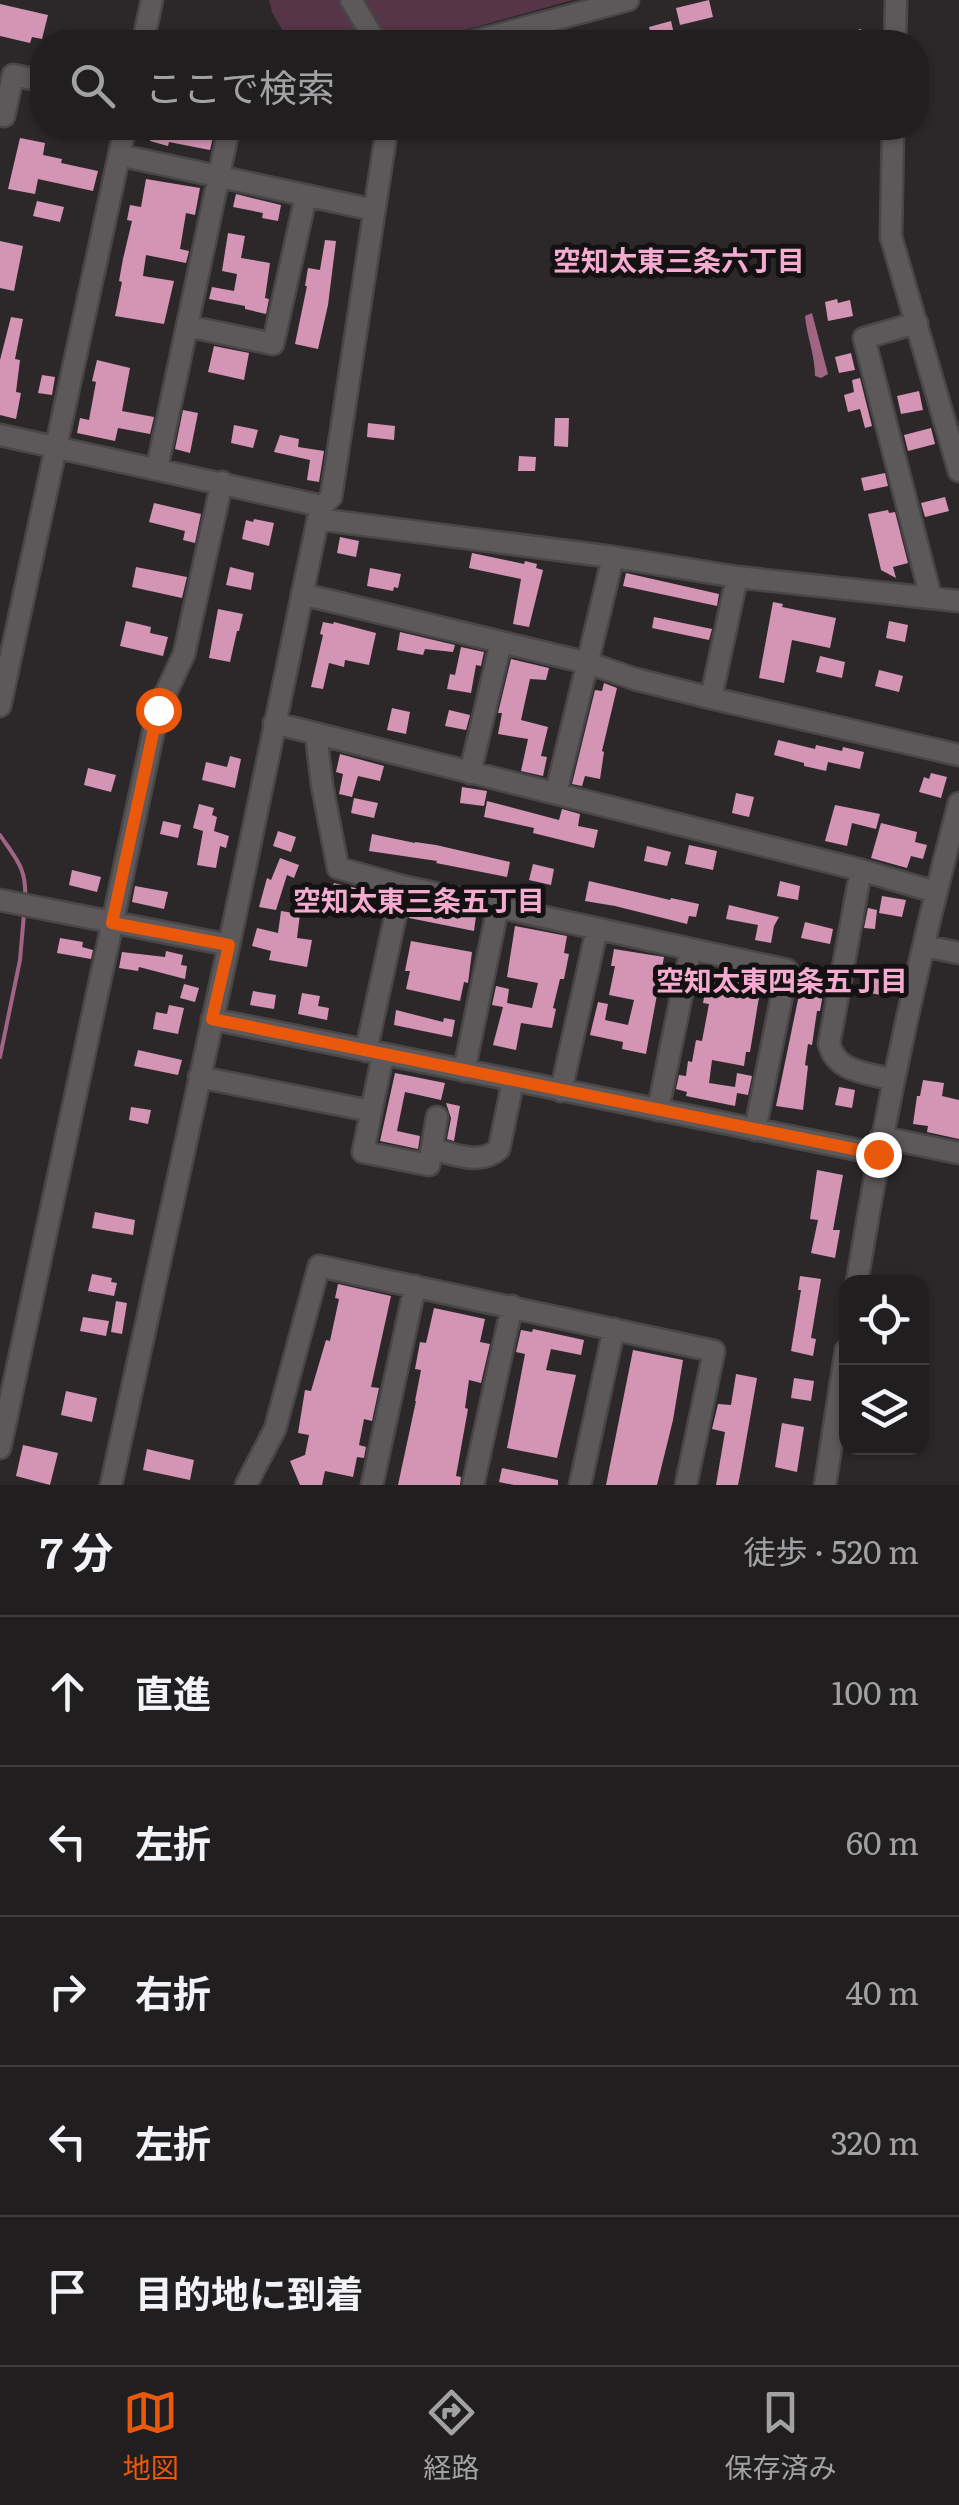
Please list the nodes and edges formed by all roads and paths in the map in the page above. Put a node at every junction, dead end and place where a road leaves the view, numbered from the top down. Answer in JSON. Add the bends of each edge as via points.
{"nodes":[{"id":1,"x":152,"y":0,"type":"edge"},
{"id":2,"x":352,"y":0,"type":"edge"},
{"id":3,"x":628,"y":0,"type":"edge"},
{"id":4,"x":896,"y":0,"type":"edge"},
{"id":5,"x":146,"y":30,"type":"edge"},
{"id":6,"x":369,"y":30,"type":"edge"},
{"id":7,"x":516,"y":30,"type":"edge"},
{"id":8,"x":895,"y":30,"type":"edge"},
{"id":9,"x":30,"y":79,"type":"edge"},
{"id":10,"x":0,"y":115,"type":"edge"},
{"id":11,"x":122,"y":140,"type":"edge"},
{"id":12,"x":226,"y":140,"type":"edge"},
{"id":13,"x":385,"y":140,"type":"edge"},
{"id":14,"x":893,"y":140,"type":"edge"},
{"id":15,"x":119,"y":155,"type":"junction"},
{"id":16,"x":219,"y":176,"type":"junction"},
{"id":17,"x":306,"y":196,"type":"junction"},
{"id":18,"x":374,"y":210,"type":"junction"},
{"id":19,"x":917,"y":323,"type":"junction"},
{"id":20,"x":187,"y":326,"type":"junction"},
{"id":21,"x":0,"y":435,"type":"edge"},
{"id":22,"x":56,"y":447,"type":"junction"},
{"id":23,"x":157,"y":468,"type":"junction"},
{"id":24,"x":959,"y":470,"type":"edge"},
{"id":25,"x":222,"y":482,"type":"junction"},
{"id":26,"x":320,"y":513,"type":"junction"},
{"id":27,"x":613,"y":557,"type":"junction"},
{"id":28,"x":736,"y":577,"type":"junction"},
{"id":29,"x":302,"y":594,"type":"junction"},
{"id":30,"x":930,"y":598,"type":"junction"},
{"id":31,"x":959,"y":601,"type":"edge"},
{"id":32,"x":501,"y":642,"type":"junction"},
{"id":33,"x":588,"y":663,"type":"junction"},
{"id":34,"x":711,"y":698,"type":"junction"},
{"id":35,"x":0,"y":706,"type":"edge"},
{"id":36,"x":274,"y":723,"type":"junction"},
{"id":37,"x":316,"y":734,"type":"junction"},
{"id":38,"x":959,"y":755,"type":"edge"},
{"id":39,"x":470,"y":773,"type":"junction"},
{"id":40,"x":556,"y":793,"type":"junction"},
{"id":41,"x":959,"y":804,"type":"edge"},
{"id":42,"x":861,"y":870,"type":"junction"},
{"id":43,"x":402,"y":886,"type":"junction"},
{"id":44,"x":935,"y":892,"type":"junction"},
{"id":45,"x":2,"y":901,"type":"edge"},
{"id":46,"x":498,"y":907,"type":"junction"},
{"id":47,"x":112,"y":923,"type":"junction"},
{"id":48,"x":597,"y":929,"type":"junction"},
{"id":49,"x":229,"y":945,"type":"junction"},
{"id":50,"x":924,"y":946,"type":"junction"},
{"id":51,"x":692,"y":949,"type":"junction"},
{"id":52,"x":959,"y":952,"type":"edge"},
{"id":53,"x":212,"y":1019,"type":"junction"},
{"id":54,"x":374,"y":1052,"type":"junction"},
{"id":55,"x":464,"y":1071,"type":"junction"},
{"id":56,"x":199,"y":1077,"type":"junction"},
{"id":57,"x":892,"y":1080,"type":"junction"},
{"id":58,"x":513,"y":1081,"type":"junction"},
{"id":59,"x":561,"y":1090,"type":"junction"},
{"id":60,"x":658,"y":1110,"type":"junction"},
{"id":61,"x":371,"y":1111,"type":"junction"},
{"id":62,"x":437,"y":1117,"type":"dead end"},
{"id":63,"x":755,"y":1130,"type":"junction"},
{"id":64,"x":879,"y":1146,"type":"junction"},
{"id":65,"x":432,"y":1149,"type":"junction"},
{"id":66,"x":959,"y":1153,"type":"edge"},
{"id":67,"x":858,"y":1275,"type":"edge"},
{"id":68,"x":416,"y":1286,"type":"junction"},
{"id":69,"x":512,"y":1306,"type":"junction"},
{"id":70,"x":614,"y":1329,"type":"junction"},
{"id":71,"x":844,"y":1365,"type":"edge"},
{"id":72,"x":0,"y":1448,"type":"edge"},
{"id":73,"x":111,"y":1485,"type":"edge"},
{"id":74,"x":246,"y":1485,"type":"edge"},
{"id":75,"x":372,"y":1485,"type":"edge"},
{"id":76,"x":474,"y":1485,"type":"edge"},
{"id":77,"x":580,"y":1485,"type":"edge"},
{"id":78,"x":686,"y":1485,"type":"edge"},
{"id":79,"x":825,"y":1485,"type":"edge"}],
"edges":[{"from":1,"to":5,"type":"street"},
{"from":2,"to":6,"type":"street"},
{"from":3,"to":7,"type":"street"},
{"from":4,"to":8,"type":"street"},
{"from":9,"to":10,"type":"street","via":[[13,75]]},
{"from":11,"to":15,"type":"street"},
{"from":12,"to":16,"type":"street"},
{"from":13,"to":18,"type":"street"},
{"from":14,"to":19,"type":"street","via":[[891,237]]},
{"from":15,"to":16,"type":"street"},
{"from":15,"to":22,"type":"street"},
{"from":16,"to":17,"type":"street"},
{"from":16,"to":20,"type":"street"},
{"from":17,"to":18,"type":"street"},
{"from":17,"to":20,"type":"street","via":[[273,344]]},
{"from":18,"to":26,"type":"street","via":[[331,498]]},
{"from":19,"to":24,"type":"street"},
{"from":19,"to":30,"type":"street","via":[[864,338]]},
{"from":20,"to":23,"type":"street"},
{"from":21,"to":22,"type":"street"},
{"from":22,"to":23,"type":"street"},
{"from":22,"to":35,"type":"street"},
{"from":23,"to":25,"type":"street"},
{"from":25,"to":26,"type":"street"},
{"from":25,"to":47,"type":"street","via":[[184,654],[158,710]]},
{"from":26,"to":27,"type":"street"},
{"from":26,"to":29,"type":"street"},
{"from":27,"to":28,"type":"street"},
{"from":27,"to":33,"type":"street"},
{"from":28,"to":30,"type":"street"},
{"from":28,"to":34,"type":"street"},
{"from":29,"to":32,"type":"street"},
{"from":29,"to":36,"type":"street"},
{"from":30,"to":31,"type":"street"},
{"from":32,"to":33,"type":"street"},
{"from":32,"to":39,"type":"street"},
{"from":33,"to":34,"type":"street"},
{"from":33,"to":40,"type":"street"},
{"from":34,"to":38,"type":"street"},
{"from":36,"to":37,"type":"street"},
{"from":36,"to":49,"type":"street"},
{"from":37,"to":39,"type":"street"},
{"from":37,"to":43,"type":"street","via":[[338,868]]},
{"from":39,"to":40,"type":"street"},
{"from":40,"to":42,"type":"street"},
{"from":41,"to":44,"type":"street"},
{"from":42,"to":44,"type":"street"},
{"from":42,"to":57,"type":"street","via":[[829,1044],[840,1065]]},
{"from":43,"to":46,"type":"street"},
{"from":43,"to":54,"type":"street"},
{"from":44,"to":50,"type":"street"},
{"from":45,"to":47,"type":"street"},
{"from":46,"to":48,"type":"street"},
{"from":46,"to":55,"type":"street"},
{"from":47,"to":49,"type":"street"},
{"from":47,"to":72,"type":"street"},
{"from":48,"to":51,"type":"street"},
{"from":48,"to":59,"type":"street"},
{"from":49,"to":53,"type":"street"},
{"from":50,"to":52,"type":"street"},
{"from":50,"to":57,"type":"street"},
{"from":51,"to":60,"type":"street"},
{"from":51,"to":63,"type":"street","via":[[788,970]]},
{"from":53,"to":54,"type":"street"},
{"from":53,"to":56,"type":"street"},
{"from":54,"to":55,"type":"street"},
{"from":54,"to":61,"type":"street"},
{"from":55,"to":58,"type":"street"},
{"from":56,"to":61,"type":"street"},
{"from":56,"to":73,"type":"street"},
{"from":57,"to":64,"type":"street"},
{"from":58,"to":59,"type":"street"},
{"from":58,"to":65,"type":"street","via":[[499,1149],[474,1159]]},
{"from":59,"to":60,"type":"street"},
{"from":60,"to":63,"type":"street"},
{"from":61,"to":65,"type":"street","via":[[363,1152],[429,1165]]},
{"from":62,"to":65,"type":"street"},
{"from":63,"to":64,"type":"street"},
{"from":64,"to":66,"type":"street"},
{"from":64,"to":67,"type":"street"},
{"from":68,"to":69,"type":"street"},
{"from":68,"to":74,"type":"street","via":[[319,1266],[275,1428]]},
{"from":68,"to":75,"type":"street"},
{"from":69,"to":70,"type":"street"},
{"from":69,"to":76,"type":"street"},
{"from":70,"to":77,"type":"street"},
{"from":70,"to":78,"type":"street","via":[[714,1350]]},
{"from":71,"to":79,"type":"street"}]}
